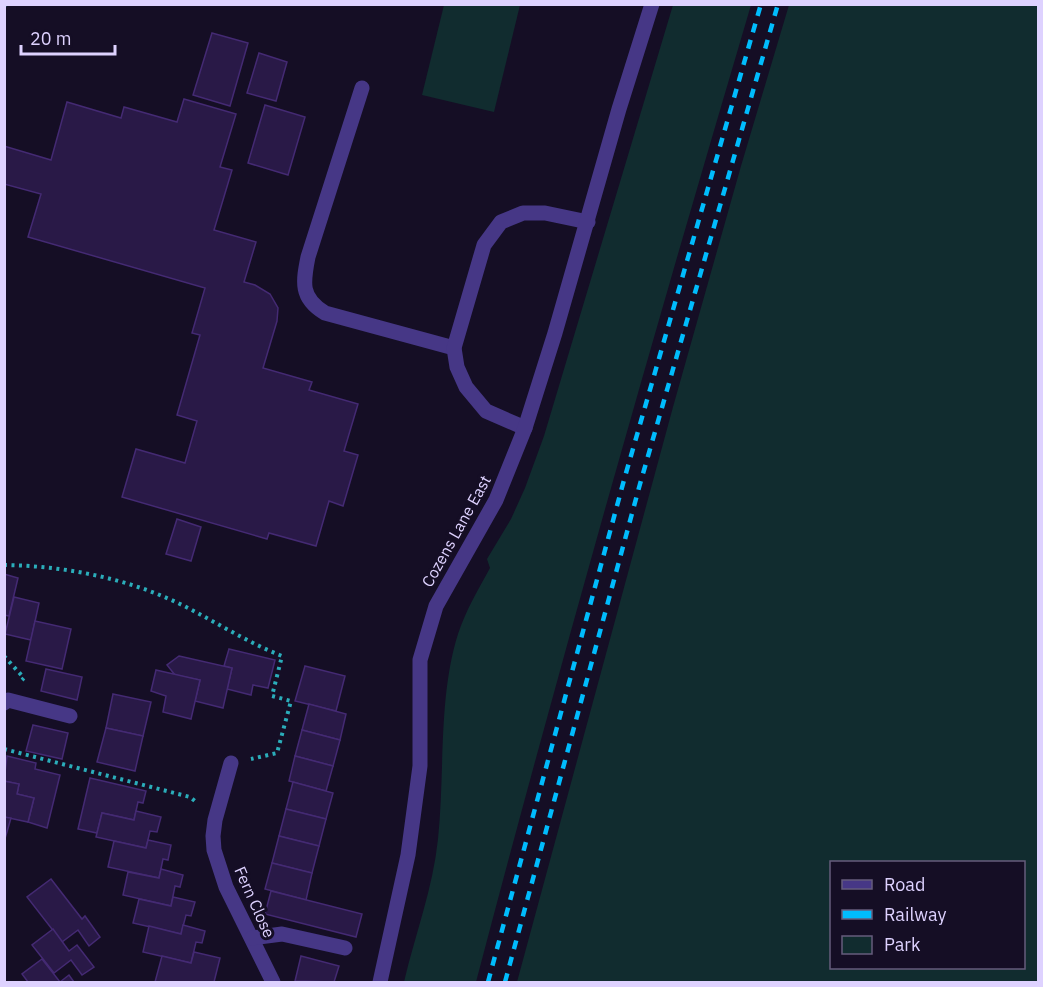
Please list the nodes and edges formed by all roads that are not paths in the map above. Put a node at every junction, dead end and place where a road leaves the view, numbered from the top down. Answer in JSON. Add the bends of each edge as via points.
{"nodes":[{"id":1,"x":652,"y":4,"type":"edge"},
{"id":2,"x":362,"y":88,"type":"dead end"},
{"id":3,"x":588,"y":222,"type":"junction"},
{"id":4,"x":454,"y":348,"type":"junction"},
{"id":5,"x":525,"y":428,"type":"junction"},
{"id":6,"x":6,"y":701,"type":"edge"},
{"id":7,"x":70,"y":716,"type":"dead end"},
{"id":8,"x":231,"y":764,"type":"road end"},
{"id":9,"x":252,"y":938,"type":"junction"},
{"id":10,"x":345,"y":948,"type":"dead end"},
{"id":11,"x":273,"y":982,"type":"edge"},
{"id":12,"x":380,"y":982,"type":"edge"}],
"edges":[{"from":1,"to":3,"type":"street","name":"Cozens Lane East"},
{"from":2,"to":4,"type":"street","via":[[308,256],[304,288],[314,307],[325,313]]},
{"from":3,"to":4,"type":"street","via":[[545,213],[523,213],[501,222],[484,245]]},
{"from":3,"to":5,"type":"street","name":"Cozens Lane East"},
{"from":4,"to":5,"type":"street","via":[[457,367],[475,399],[486,411]]},
{"from":5,"to":12,"type":"street","name":"Cozens Lane East","via":[[496,500],[436,606],[420,660],[420,766],[408,855]]},
{"from":6,"to":7,"type":"street"},
{"from":8,"to":9,"type":"street","name":"Fern Close","via":[[213,836],[226,887]]},
{"from":9,"to":10,"type":"street","via":[[282,934]]},
{"from":9,"to":11,"type":"street","name":"Fern Close"}]}
